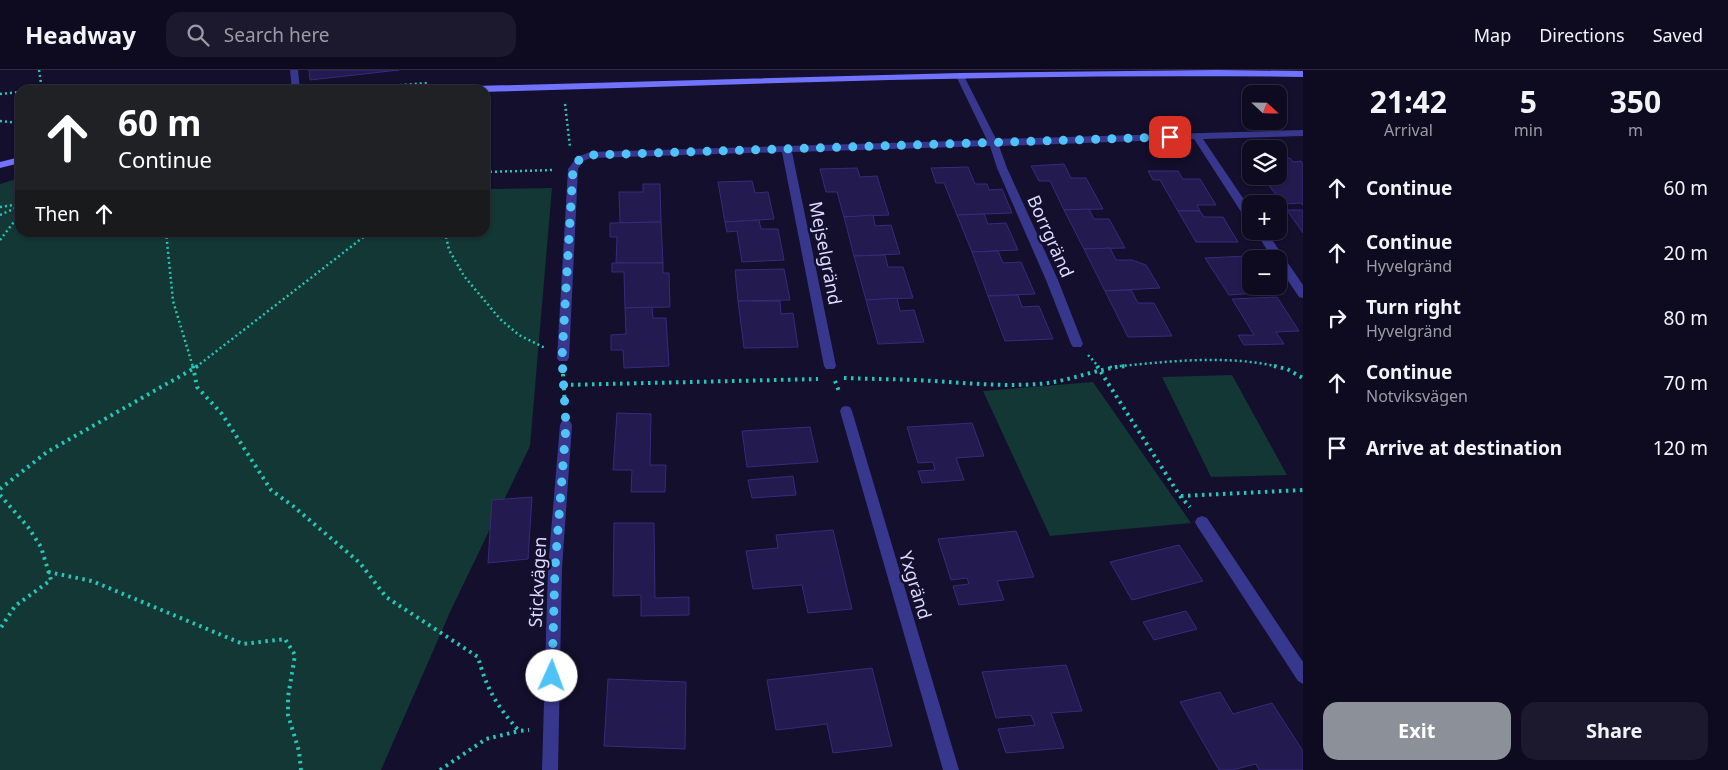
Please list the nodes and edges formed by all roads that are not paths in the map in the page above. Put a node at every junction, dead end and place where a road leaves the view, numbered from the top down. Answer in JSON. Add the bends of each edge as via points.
{"nodes":[{"id":1,"x":294,"y":70,"type":"edge"},
{"id":2,"x":1303,"y":74,"type":"edge"},
{"id":3,"x":960,"y":76,"type":"junction"},
{"id":4,"x":296,"y":85,"type":"edge"},
{"id":5,"x":490,"y":89,"type":"edge"},
{"id":6,"x":1303,"y":133,"type":"edge"},
{"id":7,"x":1196,"y":136,"type":"junction"},
{"id":8,"x":993,"y":142,"type":"junction"},
{"id":9,"x":786,"y":148,"type":"junction"},
{"id":10,"x":15,"y":161,"type":"edge"},
{"id":11,"x":0,"y":165,"type":"edge"},
{"id":12,"x":1242,"y":205,"type":"edge"},
{"id":13,"x":1266,"y":240,"type":"edge"},
{"id":14,"x":1303,"y":294,"type":"edge"},
{"id":15,"x":1077,"y":344,"type":"road end"},
{"id":16,"x":562,"y":358,"type":"road end"},
{"id":17,"x":830,"y":366,"type":"road end"},
{"id":18,"x":846,"y":411,"type":"road end"},
{"id":19,"x":566,"y":426,"type":"road end"},
{"id":20,"x":1202,"y":522,"type":"road end"},
{"id":21,"x":1303,"y":676,"type":"edge"},
{"id":22,"x":550,"y":770,"type":"edge"},
{"id":23,"x":951,"y":770,"type":"edge"}],
"edges":[{"from":1,"to":4,"type":"street"},
{"from":2,"to":3,"type":"street"},
{"from":3,"to":5,"type":"street"},
{"from":3,"to":8,"type":"street","name":"Borrgränd"},
{"from":6,"to":7,"type":"street"},
{"from":7,"to":8,"type":"street"},
{"from":7,"to":12,"type":"street"},
{"from":8,"to":9,"type":"street"},
{"from":8,"to":15,"type":"street","name":"Borrgränd"},
{"from":9,"to":16,"type":"street","via":[[590,155],[580,159],[573,169]]},
{"from":9,"to":17,"type":"street","name":"Mejselgränd"},
{"from":10,"to":11,"type":"street"},
{"from":13,"to":14,"type":"street"},
{"from":18,"to":23,"type":"street","name":"Yxgränd"},
{"from":19,"to":22,"type":"street","name":"Stickvägen","via":[[555,568]]},
{"from":20,"to":21,"type":"street"}]}
